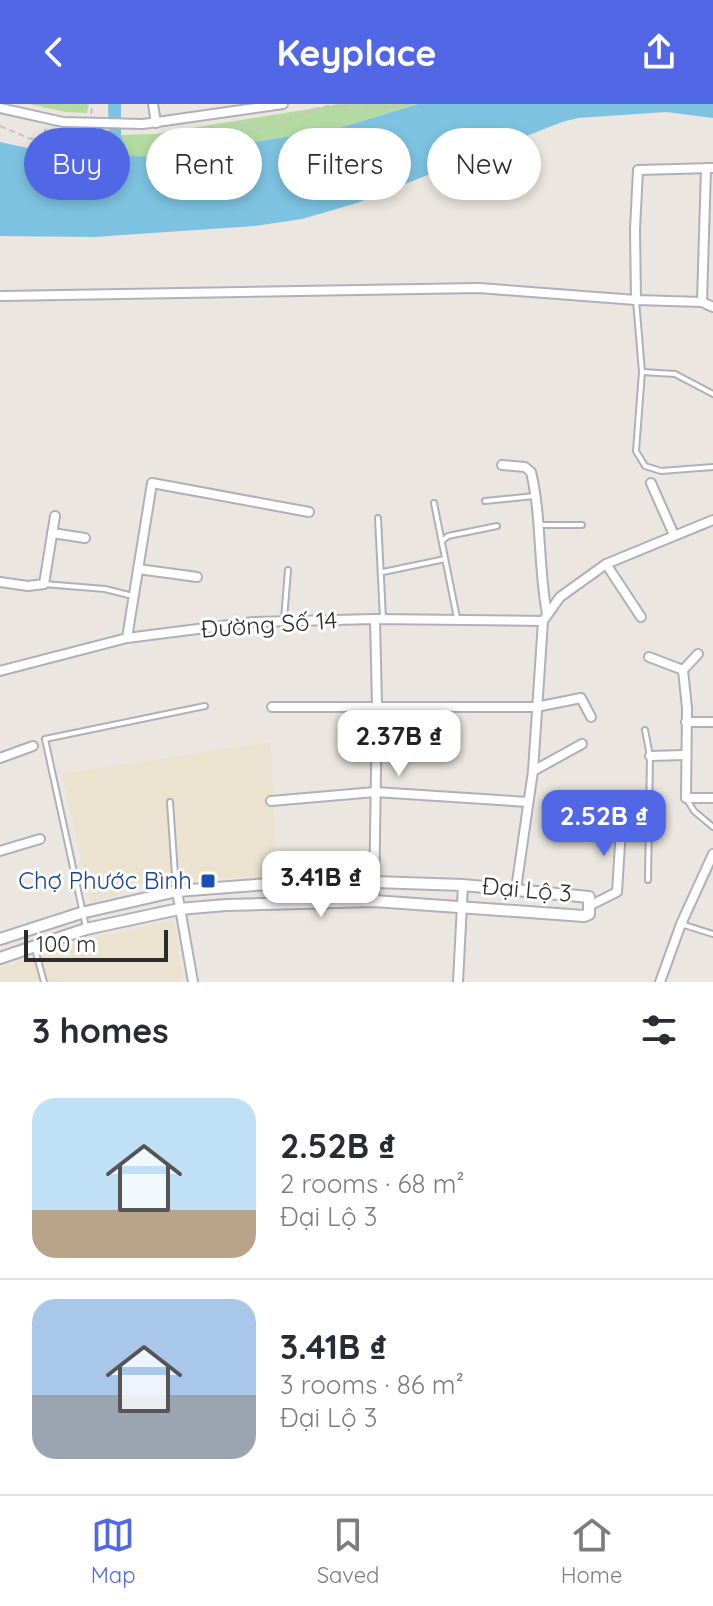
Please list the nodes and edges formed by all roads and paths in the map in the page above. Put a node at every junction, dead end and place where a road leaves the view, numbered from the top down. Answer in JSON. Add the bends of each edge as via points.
{"nodes":[{"id":1,"x":93,"y":104,"type":"edge"},
{"id":2,"x":153,"y":104,"type":"edge"},
{"id":3,"x":283,"y":104,"type":"edge"},
{"id":4,"x":408,"y":104,"type":"edge"},
{"id":5,"x":0,"y":108,"type":"edge"},
{"id":6,"x":91,"y":115,"type":"dead end"},
{"id":7,"x":232,"y":120,"type":"dead end"},
{"id":8,"x":156,"y":123,"type":"junction"},
{"id":9,"x":0,"y":126,"type":"edge"},
{"id":10,"x":263,"y":128,"type":"joint"},
{"id":11,"x":24,"y":136,"type":"edge"},
{"id":12,"x":709,"y":168,"type":"edge"},
{"id":13,"x":708,"y":235,"type":"edge"},
{"id":14,"x":2,"y":296,"type":"edge"},
{"id":15,"x":636,"y":300,"type":"junction"},
{"id":16,"x":702,"y":302,"type":"junction"},
{"id":17,"x":713,"y":307,"type":"edge"},
{"id":18,"x":642,"y":372,"type":"junction"},
{"id":19,"x":713,"y":394,"type":"edge"},
{"id":20,"x":502,"y":465,"type":"dead end"},
{"id":21,"x":713,"y":467,"type":"edge"},
{"id":22,"x":651,"y":483,"type":"dead end"},
{"id":23,"x":536,"y":496,"type":"junction"},
{"id":24,"x":485,"y":501,"type":"dead end"},
{"id":25,"x":434,"y":503,"type":"dead end"},
{"id":26,"x":309,"y":512,"type":"dead end"},
{"id":27,"x":55,"y":516,"type":"dead end"},
{"id":28,"x":378,"y":518,"type":"dead end"},
{"id":29,"x":713,"y":520,"type":"edge"},
{"id":30,"x":538,"y":525,"type":"junction"},
{"id":31,"x":582,"y":525,"type":"dead end"},
{"id":32,"x":497,"y":526,"type":"dead end"},
{"id":33,"x":52,"y":533,"type":"junction"},
{"id":34,"x":674,"y":535,"type":"junction"},
{"id":35,"x":85,"y":538,"type":"dead end"},
{"id":36,"x":442,"y":541,"type":"junction"},
{"id":37,"x":445,"y":559,"type":"junction"},
{"id":38,"x":606,"y":564,"type":"junction"},
{"id":39,"x":138,"y":569,"type":"junction"},
{"id":40,"x":288,"y":570,"type":"dead end"},
{"id":41,"x":383,"y":572,"type":"junction"},
{"id":42,"x":197,"y":577,"type":"dead end"},
{"id":43,"x":0,"y":582,"type":"edge"},
{"id":44,"x":44,"y":584,"type":"junction"},
{"id":45,"x":133,"y":596,"type":"junction"},
{"id":46,"x":545,"y":617,"type":"junction"},
{"id":47,"x":641,"y":617,"type":"dead end"},
{"id":48,"x":379,"y":619,"type":"junction"},
{"id":49,"x":457,"y":620,"type":"junction"},
{"id":50,"x":284,"y":621,"type":"junction"},
{"id":51,"x":127,"y":638,"type":"junction"},
{"id":52,"x":698,"y":654,"type":"dead end"},
{"id":53,"x":649,"y":657,"type":"dead end"},
{"id":54,"x":683,"y":670,"type":"junction"},
{"id":55,"x":0,"y":671,"type":"edge"},
{"id":56,"x":205,"y":706,"type":"dead end"},
{"id":57,"x":377,"y":706,"type":"junction"},
{"id":58,"x":272,"y":707,"type":"dead end"},
{"id":59,"x":536,"y":707,"type":"junction"},
{"id":60,"x":591,"y":717,"type":"dead end"},
{"id":61,"x":686,"y":722,"type":"junction"},
{"id":62,"x":713,"y":722,"type":"edge"},
{"id":63,"x":645,"y":730,"type":"dead end"},
{"id":64,"x":582,"y":744,"type":"dead end"},
{"id":65,"x":33,"y":746,"type":"dead end"},
{"id":66,"x":684,"y":755,"type":"junction"},
{"id":67,"x":650,"y":756,"type":"junction"},
{"id":68,"x":0,"y":758,"type":"edge"},
{"id":69,"x":533,"y":771,"type":"junction"},
{"id":70,"x":375,"y":792,"type":"junction"},
{"id":71,"x":686,"y":798,"type":"junction"},
{"id":72,"x":713,"y":798,"type":"edge"},
{"id":73,"x":271,"y":801,"type":"dead end"},
{"id":74,"x":170,"y":802,"type":"dead end"},
{"id":75,"x":528,"y":802,"type":"junction"},
{"id":76,"x":622,"y":812,"type":"dead end"},
{"id":77,"x":713,"y":827,"type":"edge"},
{"id":78,"x":40,"y":839,"type":"dead end"},
{"id":79,"x":0,"y":851,"type":"edge"},
{"id":80,"x":713,"y":854,"type":"edge"},
{"id":81,"x":648,"y":880,"type":"dead end"},
{"id":82,"x":374,"y":882,"type":"junction"},
{"id":83,"x":463,"y":885,"type":"junction"},
{"id":84,"x":516,"y":889,"type":"junction"},
{"id":85,"x":177,"y":891,"type":"junction"},
{"id":86,"x":374,"y":901,"type":"junction"},
{"id":87,"x":463,"y":906,"type":"junction"},
{"id":88,"x":589,"y":906,"type":"junction"},
{"id":89,"x":179,"y":909,"type":"junction"},
{"id":90,"x":81,"y":913,"type":"junction"},
{"id":91,"x":681,"y":924,"type":"junction"},
{"id":92,"x":86,"y":929,"type":"junction"},
{"id":93,"x":713,"y":934,"type":"edge"},
{"id":94,"x":0,"y":939,"type":"edge"},
{"id":95,"x":34,"y":947,"type":"junction"},
{"id":96,"x":0,"y":958,"type":"edge"},
{"id":97,"x":44,"y":982,"type":"edge"},
{"id":98,"x":193,"y":982,"type":"edge"},
{"id":99,"x":458,"y":982,"type":"edge"},
{"id":100,"x":660,"y":982,"type":"edge"}],
"edges":[{"from":1,"to":6,"type":"path"},
{"from":2,"to":8,"type":"street"},
{"from":3,"to":8,"type":"street"},
{"from":4,"to":10,"type":"path","via":[[327,106]]},
{"from":5,"to":8,"type":"street","via":[[63,122]]},
{"from":7,"to":10,"type":"path"},
{"from":9,"to":11,"type":"path"},
{"from":12,"to":13,"type":"street"},
{"from":12,"to":15,"type":"street","via":[[638,170]]},
{"from":13,"to":16,"type":"street"},
{"from":14,"to":15,"type":"street","via":[[479,288]]},
{"from":15,"to":16,"type":"street"},
{"from":15,"to":18,"type":"lane"},
{"from":16,"to":17,"type":"street"},
{"from":18,"to":19,"type":"lane","via":[[675,374]]},
{"from":18,"to":21,"type":"lane","via":[[636,451],[645,466],[661,471]]},
{"from":20,"to":23,"type":"street","via":[[529,469]]},
{"from":22,"to":34,"type":"street"},
{"from":23,"to":24,"type":"lane"},
{"from":23,"to":30,"type":"street"},
{"from":25,"to":36,"type":"lane"},
{"from":26,"to":39,"type":"street","via":[[152,483]]},
{"from":27,"to":33,"type":"street"},
{"from":28,"to":41,"type":"lane"},
{"from":29,"to":34,"type":"street"},
{"from":30,"to":31,"type":"lane"},
{"from":30,"to":46,"type":"street"},
{"from":32,"to":36,"type":"lane"},
{"from":33,"to":35,"type":"street"},
{"from":33,"to":44,"type":"street"},
{"from":34,"to":38,"type":"street"},
{"from":36,"to":37,"type":"lane"},
{"from":37,"to":41,"type":"lane"},
{"from":37,"to":49,"type":"lane"},
{"from":38,"to":46,"type":"street","via":[[560,597]]},
{"from":38,"to":47,"type":"street"},
{"from":39,"to":42,"type":"street"},
{"from":39,"to":45,"type":"street"},
{"from":40,"to":50,"type":"lane"},
{"from":41,"to":48,"type":"lane"},
{"from":43,"to":44,"type":"street"},
{"from":44,"to":45,"type":"lane"},
{"from":45,"to":51,"type":"street"},
{"from":46,"to":49,"type":"street","name":"Đường Số 14"},
{"from":46,"to":59,"type":"street"},
{"from":48,"to":49,"type":"street","name":"Đường Số 14"},
{"from":48,"to":50,"type":"street","name":"Đường Số 14"},
{"from":48,"to":57,"type":"street"},
{"from":50,"to":51,"type":"street","name":"Đường Số 14"},
{"from":51,"to":55,"type":"street","name":"Đường Số 14"},
{"from":52,"to":54,"type":"street"},
{"from":53,"to":54,"type":"street"},
{"from":54,"to":61,"type":"street"},
{"from":56,"to":90,"type":"lane","via":[[45,739]]},
{"from":57,"to":58,"type":"street"},
{"from":57,"to":59,"type":"street"},
{"from":57,"to":70,"type":"street"},
{"from":59,"to":60,"type":"street","via":[[581,698]]},
{"from":59,"to":69,"type":"street"},
{"from":61,"to":62,"type":"street"},
{"from":61,"to":66,"type":"street"},
{"from":63,"to":67,"type":"lane"},
{"from":64,"to":69,"type":"street"},
{"from":65,"to":68,"type":"street"},
{"from":66,"to":67,"type":"street"},
{"from":66,"to":71,"type":"street"},
{"from":67,"to":81,"type":"lane"},
{"from":69,"to":75,"type":"street"},
{"from":70,"to":73,"type":"street"},
{"from":70,"to":75,"type":"street"},
{"from":70,"to":82,"type":"street"},
{"from":71,"to":72,"type":"street"},
{"from":71,"to":77,"type":"lane"},
{"from":74,"to":85,"type":"lane"},
{"from":75,"to":84,"type":"street"},
{"from":76,"to":88,"type":"street","via":[[617,892]]},
{"from":78,"to":79,"type":"street"},
{"from":80,"to":91,"type":"street"},
{"from":82,"to":83,"type":"street","name":"Đại Lộ 3"},
{"from":82,"to":85,"type":"street","name":"Đại Lộ 3"},
{"from":82,"to":86,"type":"street"},
{"from":83,"to":84,"type":"street","name":"Đại Lộ 3"},
{"from":83,"to":87,"type":"street"},
{"from":84,"to":88,"type":"street","name":"Đại Lộ 3","via":[[587,896]]},
{"from":85,"to":89,"type":"street"},
{"from":85,"to":90,"type":"street","name":"Đại Lộ 3"},
{"from":86,"to":87,"type":"street","name":"Đại Lộ 3"},
{"from":86,"to":89,"type":"street","name":"Đại Lộ 3"},
{"from":87,"to":88,"type":"street","name":"Đại Lộ 3","via":[[584,916]]},
{"from":87,"to":99,"type":"street"},
{"from":89,"to":92,"type":"street","name":"Đại Lộ 3"},
{"from":89,"to":98,"type":"street"},
{"from":90,"to":92,"type":"lane"},
{"from":90,"to":94,"type":"street","name":"Đại Lộ 3"},
{"from":91,"to":93,"type":"lane"},
{"from":91,"to":100,"type":"street"},
{"from":92,"to":95,"type":"street","name":"Đại Lộ 3"},
{"from":95,"to":96,"type":"street","name":"Đại Lộ 3"},
{"from":95,"to":97,"type":"lane"}]}
